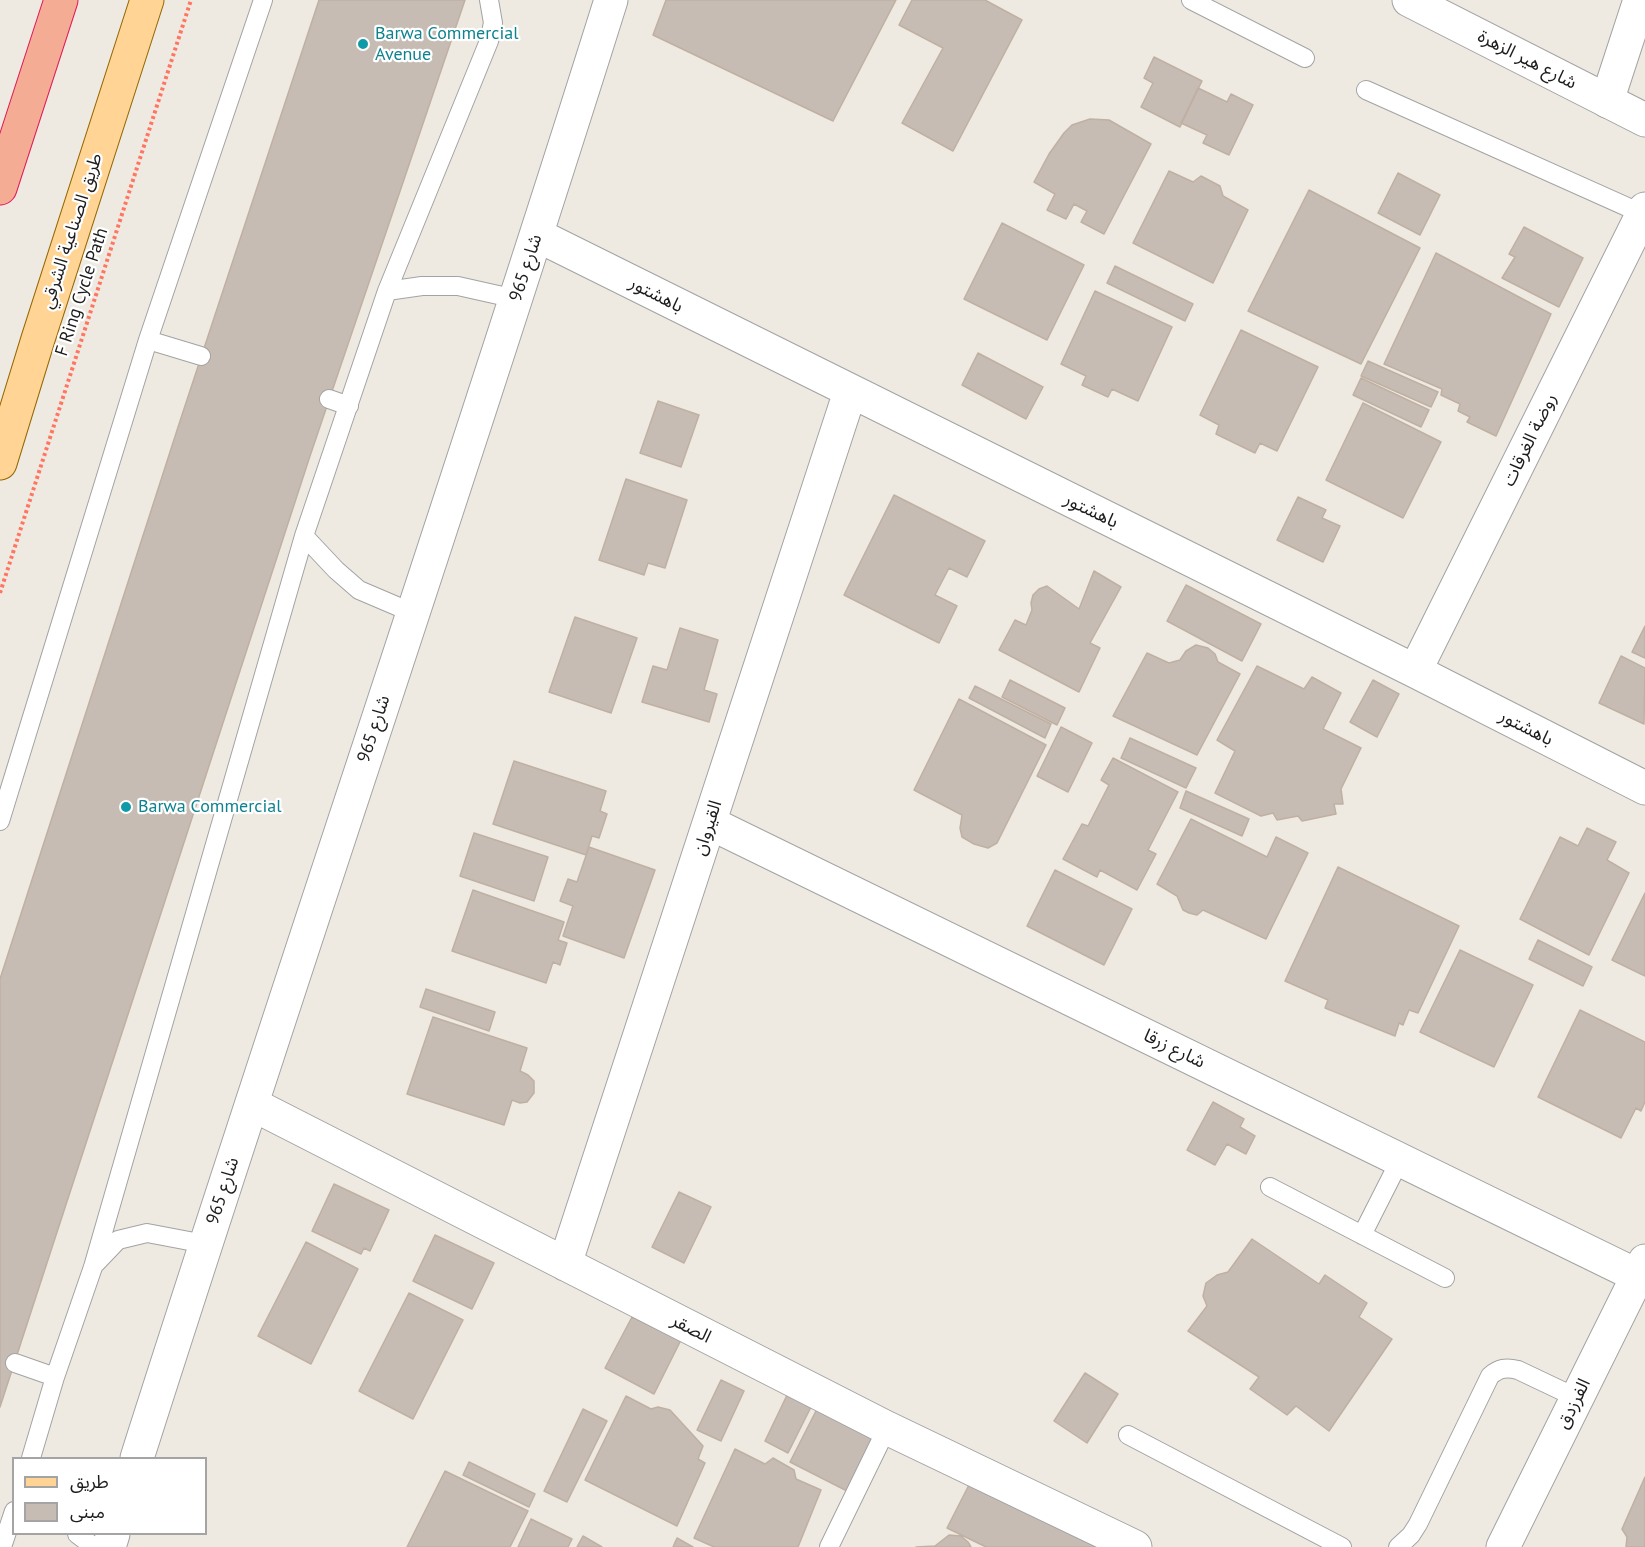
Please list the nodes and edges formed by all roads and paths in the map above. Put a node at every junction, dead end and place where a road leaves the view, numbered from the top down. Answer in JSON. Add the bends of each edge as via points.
{"nodes":[{"id":1,"x":61,"y":0,"type":"edge"},
{"id":2,"x":147,"y":0,"type":"edge"},
{"id":3,"x":191,"y":0,"type":"edge"},
{"id":4,"x":263,"y":0,"type":"edge"},
{"id":5,"x":489,"y":0,"type":"edge"},
{"id":6,"x":611,"y":0,"type":"edge"},
{"id":7,"x":1191,"y":0,"type":"edge"},
{"id":8,"x":1409,"y":0,"type":"edge"},
{"id":9,"x":1640,"y":0,"type":"edge"},
{"id":10,"x":1305,"y":58,"type":"dead end"},
{"id":11,"x":1366,"y":90,"type":"dead end"},
{"id":12,"x":1607,"y":101,"type":"junction"},
{"id":13,"x":1645,"y":120,"type":"edge"},
{"id":14,"x":0,"y":188,"type":"edge"},
{"id":15,"x":1644,"y":212,"type":"edge"},
{"id":16,"x":537,"y":235,"type":"junction"},
{"id":17,"x":387,"y":291,"type":"junction"},
{"id":18,"x":516,"y":299,"type":"junction"},
{"id":19,"x":38,"y":339,"type":"junction"},
{"id":20,"x":148,"y":340,"type":"junction"},
{"id":21,"x":201,"y":356,"type":"dead end"},
{"id":22,"x":0,"y":376,"type":"edge"},
{"id":23,"x":850,"y":392,"type":"junction"},
{"id":24,"x":329,"y":399,"type":"dead end"},
{"id":25,"x":349,"y":406,"type":"junction"},
{"id":26,"x":7,"y":427,"type":"edge"},
{"id":27,"x":0,"y":463,"type":"edge"},
{"id":28,"x":304,"y":536,"type":"junction"},
{"id":29,"x":0,"y":593,"type":"edge"},
{"id":30,"x":412,"y":613,"type":"junction"},
{"id":31,"x":1415,"y":671,"type":"junction"},
{"id":32,"x":1645,"y":788,"type":"edge"},
{"id":33,"x":0,"y":821,"type":"edge"},
{"id":34,"x":710,"y":823,"type":"junction"},
{"id":35,"x":252,"y":1104,"type":"junction"},
{"id":36,"x":1400,"y":1160,"type":"junction"},
{"id":37,"x":1270,"y":1187,"type":"dead end"},
{"id":38,"x":1362,"y":1235,"type":"junction"},
{"id":39,"x":205,"y":1244,"type":"junction"},
{"id":40,"x":565,"y":1264,"type":"junction"},
{"id":41,"x":93,"y":1267,"type":"junction"},
{"id":42,"x":1641,"y":1268,"type":"edge"},
{"id":43,"x":1445,"y":1278,"type":"dead end"},
{"id":44,"x":15,"y":1364,"type":"dead end"},
{"id":45,"x":55,"y":1377,"type":"junction"},
{"id":46,"x":1577,"y":1398,"type":"junction"},
{"id":47,"x":887,"y":1428,"type":"junction"},
{"id":48,"x":1128,"y":1435,"type":"dead end"},
{"id":49,"x":31,"y":1457,"type":"edge"},
{"id":50,"x":137,"y":1457,"type":"edge"},
{"id":51,"x":12,"y":1517,"type":"edge"},
{"id":52,"x":79,"y":1535,"type":"edge"},
{"id":53,"x":2,"y":1547,"type":"edge"},
{"id":54,"x":94,"y":1547,"type":"edge"},
{"id":55,"x":829,"y":1547,"type":"edge"},
{"id":56,"x":1135,"y":1547,"type":"edge"},
{"id":57,"x":1342,"y":1547,"type":"edge"},
{"id":58,"x":1398,"y":1547,"type":"edge"},
{"id":59,"x":1503,"y":1547,"type":"edge"}],
"edges":[{"from":1,"to":14,"type":"highway"},
{"from":2,"to":19,"type":"main road","name":"طريق الصناعية الشرقي"},
{"from":3,"to":29,"type":"path","name":"F Ring Cycle Path"},
{"from":4,"to":20,"type":"lane"},
{"from":5,"to":17,"type":"lane","via":[[493,23],[489,41]]},
{"from":6,"to":16,"type":"street","name":"شارع 965"},
{"from":7,"to":10,"type":"lane"},
{"from":8,"to":12,"type":"street","name":"شارع هير الزهرة"},
{"from":9,"to":12,"type":"street"},
{"from":11,"to":15,"type":"lane"},
{"from":12,"to":13,"type":"street","name":"شارع هير الزهرة"},
{"from":15,"to":31,"type":"street","name":"روضة الغرقات"},
{"from":16,"to":18,"type":"street","name":"شارع 965"},
{"from":16,"to":23,"type":"street","name":"باهشتور"},
{"from":17,"to":18,"type":"lane","via":[[458,286]]},
{"from":17,"to":25,"type":"lane"},
{"from":18,"to":30,"type":"street","name":"شارع 965"},
{"from":19,"to":22,"type":"main road"},
{"from":19,"to":26,"type":"main road","name":"طريق الصناعية الشرقي"},
{"from":20,"to":21,"type":"lane"},
{"from":20,"to":33,"type":"lane"},
{"from":23,"to":31,"type":"street","name":"باهشتور"},
{"from":23,"to":34,"type":"street","name":"القيروان"},
{"from":24,"to":25,"type":"lane"},
{"from":25,"to":28,"type":"lane"},
{"from":26,"to":27,"type":"main road","name":"طريق الصناعية الشرقي"},
{"from":28,"to":30,"type":"lane","via":[[359,590]]},
{"from":28,"to":41,"type":"lane"},
{"from":30,"to":35,"type":"street","name":"شارع 965"},
{"from":31,"to":32,"type":"street","name":"باهشتور"},
{"from":34,"to":36,"type":"street","name":"شارع زرقا"},
{"from":34,"to":40,"type":"street","name":"القيروان"},
{"from":35,"to":39,"type":"street","name":"شارع 965"},
{"from":35,"to":40,"type":"street","name":"الصقر"},
{"from":36,"to":38,"type":"lane"},
{"from":36,"to":42,"type":"street","name":"شارع زرقا"},
{"from":37,"to":38,"type":"lane"},
{"from":38,"to":43,"type":"lane"},
{"from":39,"to":41,"type":"lane","via":[[147,1233],[118,1240]]},
{"from":39,"to":50,"type":"street","name":"شارع 965"},
{"from":40,"to":47,"type":"street","name":"الصقر"},
{"from":41,"to":45,"type":"lane"},
{"from":42,"to":46,"type":"street","name":"الفرزدق"},
{"from":44,"to":45,"type":"lane"},
{"from":45,"to":49,"type":"lane"},
{"from":46,"to":58,"type":"lane","via":[[1518,1370],[1497,1369],[1490,1376],[1418,1524]]},
{"from":46,"to":59,"type":"street","name":"الفرزدق"},
{"from":47,"to":55,"type":"lane"},
{"from":47,"to":56,"type":"street","name":"الصقر"},
{"from":48,"to":57,"type":"lane"},
{"from":51,"to":53,"type":"lane"},
{"from":52,"to":54,"type":"lane"}]}
